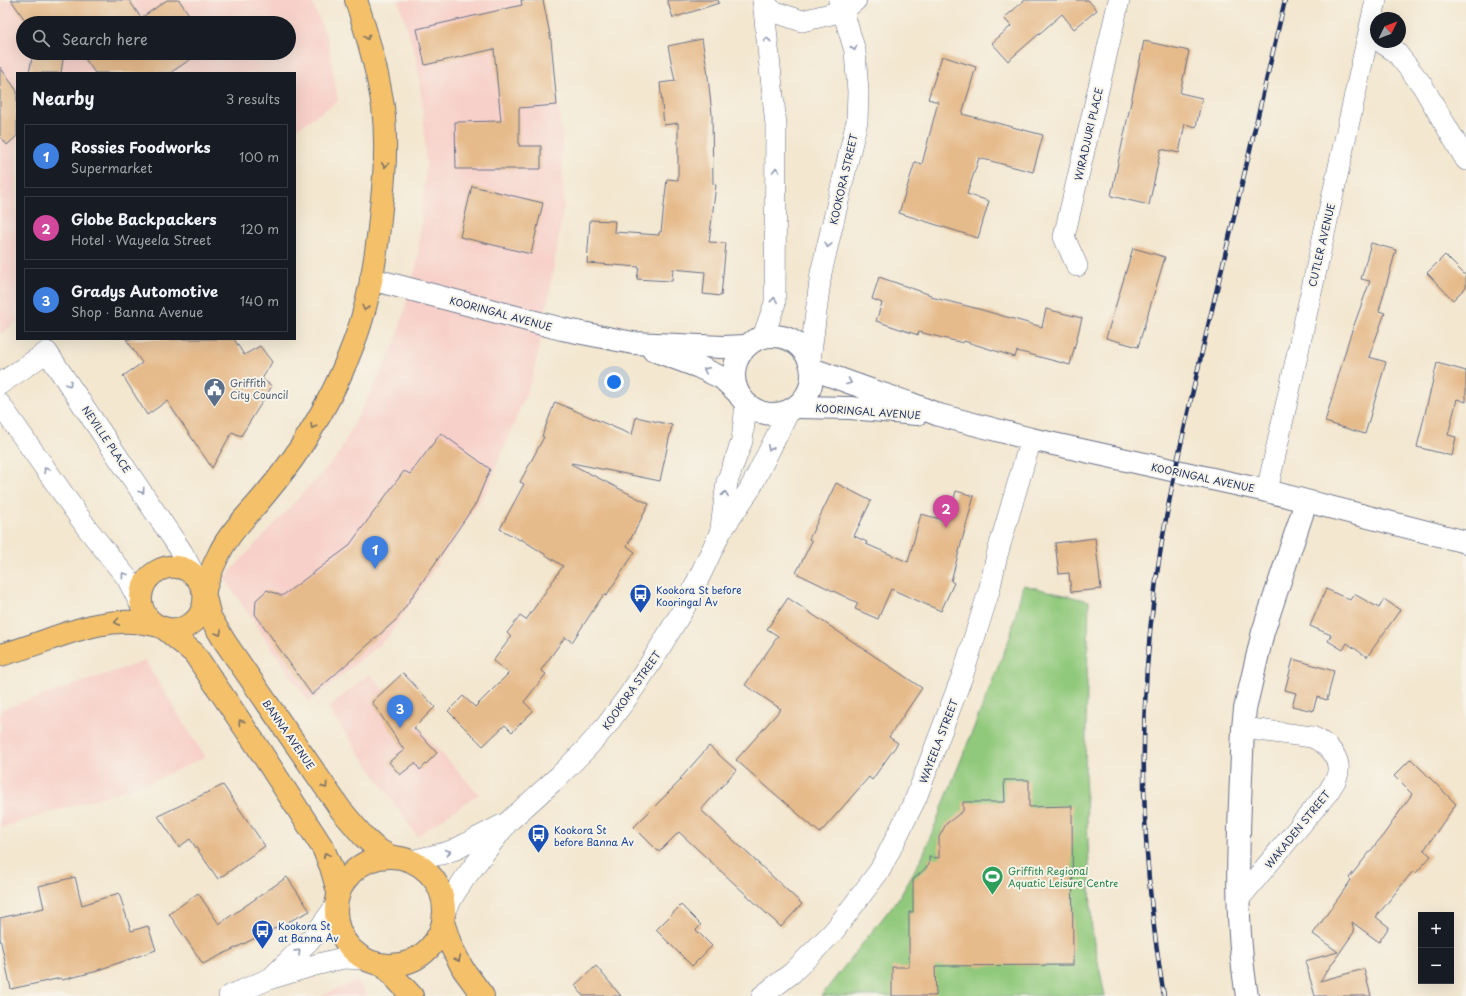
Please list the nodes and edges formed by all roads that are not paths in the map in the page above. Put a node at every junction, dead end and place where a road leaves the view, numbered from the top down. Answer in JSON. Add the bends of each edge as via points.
{"nodes":[{"id":1,"x":356,"y":0,"type":"edge"},
{"id":2,"x":763,"y":0,"type":"edge"},
{"id":3,"x":1119,"y":0,"type":"edge"},
{"id":4,"x":1376,"y":0,"type":"edge"},
{"id":5,"x":846,"y":4,"type":"edge"},
{"id":6,"x":1376,"y":12,"type":"edge"},
{"id":7,"x":1373,"y":48,"type":"edge"},
{"id":8,"x":1390,"y":48,"type":"edge"},
{"id":9,"x":1466,"y":160,"type":"edge"},
{"id":10,"x":1077,"y":266,"type":"dead end"},
{"id":11,"x":371,"y":279,"type":"junction"},
{"id":12,"x":755,"y":342,"type":"junction"},
{"id":13,"x":633,"y":343,"type":"junction"},
{"id":14,"x":811,"y":364,"type":"junction"},
{"id":15,"x":0,"y":384,"type":"edge"},
{"id":16,"x":742,"y":398,"type":"junction"},
{"id":17,"x":0,"y":404,"type":"edge"},
{"id":18,"x":793,"y":410,"type":"junction"},
{"id":19,"x":939,"y":415,"type":"junction"},
{"id":20,"x":1032,"y":439,"type":"junction"},
{"id":21,"x":1267,"y":491,"type":"junction"},
{"id":22,"x":1306,"y":502,"type":"junction"},
{"id":23,"x":720,"y":533,"type":"junction"},
{"id":24,"x":1466,"y":542,"type":"edge"},
{"id":25,"x":202,"y":589,"type":"junction"},
{"id":26,"x":154,"y":621,"type":"junction"},
{"id":27,"x":0,"y":655,"type":"edge"},
{"id":28,"x":284,"y":727,"type":"junction"},
{"id":29,"x":1243,"y":728,"type":"junction"},
{"id":30,"x":257,"y":746,"type":"junction"},
{"id":31,"x":508,"y":822,"type":"junction"},
{"id":32,"x":401,"y":859,"type":"junction"},
{"id":33,"x":337,"y":899,"type":"junction"},
{"id":34,"x":1238,"y":900,"type":"junction"},
{"id":35,"x":444,"y":918,"type":"junction"},
{"id":36,"x":373,"y":962,"type":"junction"},
{"id":37,"x":269,"y":979,"type":"junction"},
{"id":38,"x":229,"y":996,"type":"edge"},
{"id":39,"x":412,"y":996,"type":"edge"},
{"id":40,"x":483,"y":996,"type":"edge"},
{"id":41,"x":762,"y":996,"type":"edge"},
{"id":42,"x":1247,"y":996,"type":"edge"}],
"edges":[{"from":1,"to":11,"type":"main road","one_way":true,"via":[[364,23],[383,107],[386,151],[379,231]]},
{"from":2,"to":5,"type":"street","via":[[772,11],[802,21]]},
{"from":12,"to":2,"type":"street","one_way":true,"via":[[775,303],[776,125]]},
{"from":3,"to":10,"type":"street","name":"WIRADJURI PLACE","via":[[1064,237]]},
{"from":4,"to":6,"type":"street","name":"CUTLER AVENUE"},
{"from":5,"to":14,"type":"street","name":"KOOKORA STREET","one_way":true,"via":[[855,52],[857,121],[821,273]]},
{"from":7,"to":21,"type":"street","name":"CUTLER AVENUE"},
{"from":8,"to":9,"type":"street","via":[[1396,52],[1422,86]]},
{"from":11,"to":13,"type":"street","name":"KOORINGAL AVENUE","via":[[562,329]]},
{"from":11,"to":25,"type":"main road","one_way":true,"via":[[354,345],[337,383],[294,457],[225,543]]},
{"from":12,"to":13,"type":"street","name":"KOORINGAL AVENUE","via":[[723,347]]},
{"from":12,"to":14,"type":"street","via":[[777,336],[791,340],[802,348]]},
{"from":12,"to":16,"type":"street","via":[[739,356],[734,368],[734,380]]},
{"from":16,"to":13,"type":"street","name":"KOORINGAL AVENUE","one_way":true,"via":[[722,378]]},
{"from":14,"to":18,"type":"street","via":[[810,390]]},
{"from":14,"to":19,"type":"street","name":"KOORINGAL AVENUE","one_way":true,"via":[[865,388]]},
{"from":15,"to":25,"type":"street","name":"NEVILLE PLACE","one_way":true,"via":[[47,352],[170,533]]},
{"from":16,"to":18,"type":"street","via":[[755,411],[766,414],[777,415]]},
{"from":23,"to":16,"type":"street","name":"KOOKORA STREET","one_way":true,"via":[[727,482],[742,440]]},
{"from":26,"to":17,"type":"street","one_way":true,"via":[[127,578],[87,528]]},
{"from":18,"to":19,"type":"street","name":"KOORINGAL AVENUE","via":[[850,408]]},
{"from":18,"to":23,"type":"street","name":"KOOKORA STREET","one_way":true,"via":[[750,489]]},
{"from":19,"to":20,"type":"street","name":"KOORINGAL AVENUE"},
{"from":20,"to":21,"type":"street","name":"KOORINGAL AVENUE"},
{"from":20,"to":41,"type":"street","name":"WAYEELA STREET","via":[[963,674],[916,798],[880,870],[834,931],[792,973]]},
{"from":21,"to":22,"type":"street","name":"KOORINGAL AVENUE"},
{"from":22,"to":24,"type":"street","name":"KOORINGAL AVENUE"},
{"from":22,"to":29,"type":"street","via":[[1263,632]]},
{"from":23,"to":31,"type":"street","name":"KOOKORA STREET","via":[[680,615],[612,719],[559,776]]},
{"from":25,"to":26,"type":"main road","via":[[202,611],[193,623],[180,629]]},
{"from":25,"to":26,"type":"main road","via":[[188,570],[179,567],[169,566],[152,574],[145,581],[141,600]]},
{"from":25,"to":28,"type":"main road","name":"BANNA AVENUE","one_way":true,"via":[[217,631]]},
{"from":26,"to":27,"type":"main road","one_way":true,"via":[[99,624]]},
{"from":30,"to":26,"type":"main road","one_way":true,"via":[[194,653]]},
{"from":28,"to":30,"type":"main road"},
{"from":28,"to":32,"type":"main road","name":"BANNA AVENUE","one_way":true,"via":[[341,810],[364,837],[377,849]]},
{"from":29,"to":34,"type":"street"},
{"from":29,"to":34,"type":"street","name":"WAKADEN STREET","via":[[1312,737],[1331,748],[1339,765],[1336,779],[1322,800]]},
{"from":33,"to":30,"type":"main road","one_way":true,"via":[[331,867],[323,848]]},
{"from":32,"to":31,"type":"street","name":"KOOKORA STREET","one_way":true,"via":[[445,853]]},
{"from":31,"to":35,"type":"street","name":"KOOKORA STREET","via":[[465,878]]},
{"from":32,"to":33,"type":"main road","via":[[378,858],[366,862],[345,880]]},
{"from":32,"to":35,"type":"main road","via":[[422,868],[432,877],[443,900]]},
{"from":33,"to":36,"type":"main road","via":[[336,919],[345,942],[353,951]]},
{"from":37,"to":33,"type":"street","one_way":true,"via":[[314,936]]},
{"from":34,"to":42,"type":"street"},
{"from":35,"to":36,"type":"main road","via":[[440,934],[434,943],[416,959],[394,966]]},
{"from":35,"to":40,"type":"main road","one_way":true,"via":[[451,946],[463,969]]},
{"from":36,"to":37,"type":"street","via":[[343,958]]},
{"from":36,"to":39,"type":"main road"},
{"from":37,"to":38,"type":"street"}]}
